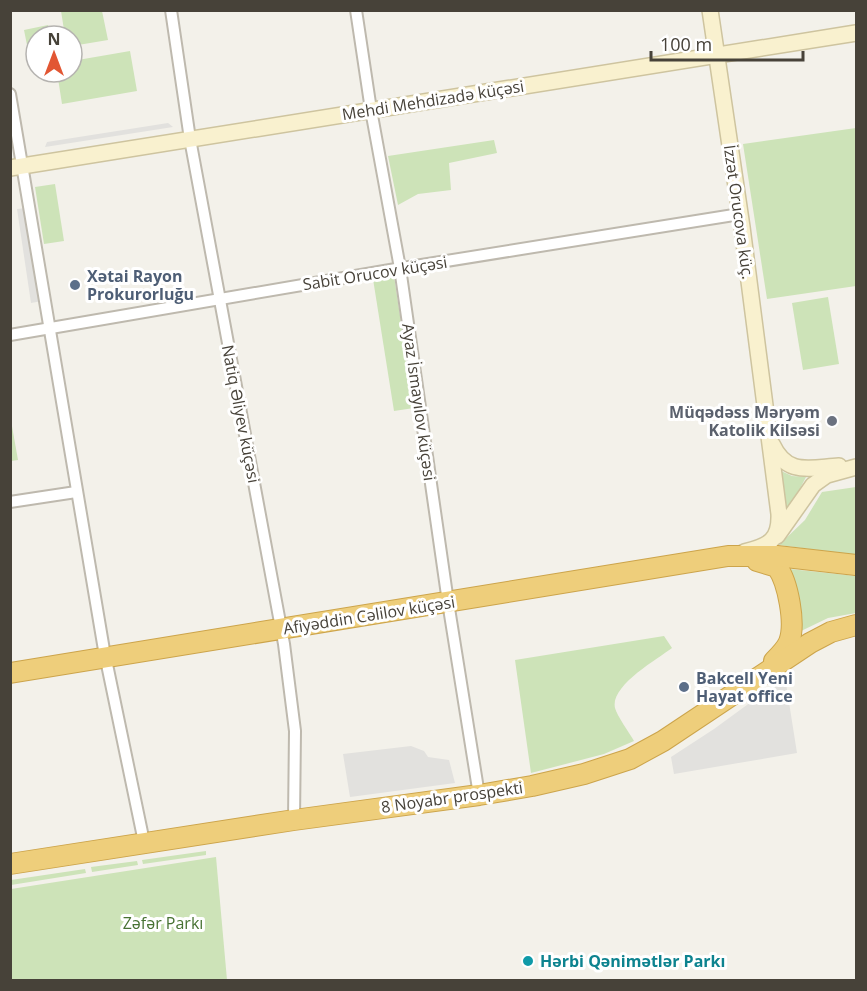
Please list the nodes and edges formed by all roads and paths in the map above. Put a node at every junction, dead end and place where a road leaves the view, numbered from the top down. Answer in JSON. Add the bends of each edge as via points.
{"nodes":[{"id":1,"x":171,"y":10,"type":"edge"},
{"id":2,"x":356,"y":10,"type":"edge"},
{"id":3,"x":710,"y":10,"type":"edge"},
{"id":4,"x":856,"y":33,"type":"edge"},
{"id":5,"x":716,"y":55,"type":"junction"},
{"id":6,"x":10,"y":94,"type":"edge"},
{"id":7,"x":371,"y":110,"type":"junction"},
{"id":8,"x":190,"y":139,"type":"junction"},
{"id":9,"x":16,"y":167,"type":"edge"},
{"id":10,"x":740,"y":214,"type":"junction"},
{"id":11,"x":400,"y":268,"type":"junction"},
{"id":12,"x":220,"y":298,"type":"junction"},
{"id":13,"x":51,"y":328,"type":"junction"},
{"id":14,"x":10,"y":335,"type":"edge"},
{"id":15,"x":770,"y":439,"type":"junction"},
{"id":16,"x":856,"y":466,"type":"edge"},
{"id":17,"x":76,"y":492,"type":"junction"},
{"id":18,"x":10,"y":502,"type":"edge"},
{"id":19,"x":774,"y":538,"type":"junction"},
{"id":20,"x":728,"y":556,"type":"junction"},
{"id":21,"x":856,"y":566,"type":"edge"},
{"id":22,"x":448,"y":602,"type":"junction"},
{"id":23,"x":856,"y":625,"type":"edge"},
{"id":24,"x":280,"y":629,"type":"junction"},
{"id":25,"x":105,"y":657,"type":"junction"},
{"id":26,"x":10,"y":673,"type":"edge"},
{"id":27,"x":762,"y":674,"type":"junction"},
{"id":28,"x":479,"y":795,"type":"junction"},
{"id":29,"x":294,"y":820,"type":"junction"},
{"id":30,"x":144,"y":842,"type":"junction"},
{"id":31,"x":10,"y":864,"type":"edge"}],
"edges":[{"from":1,"to":8,"type":"street","name":"Natiq Əliyev küçəsi"},
{"from":2,"to":7,"type":"street","name":"Ayaz İsmayılov küçəsi"},
{"from":3,"to":5,"type":"street","name":"İzzət Orucova küç."},
{"from":4,"to":5,"type":"street","name":"Mehdi Mehdizadə küçəsi"},
{"from":5,"to":7,"type":"street","name":"Mehdi Mehdizadə küçəsi"},
{"from":5,"to":10,"type":"street","name":"İzzət Orucova küç."},
{"from":6,"to":9,"type":"street"},
{"from":7,"to":8,"type":"street","name":"Mehdi Mehdizadə küçəsi"},
{"from":7,"to":11,"type":"street","name":"Ayaz İsmayılov küçəsi"},
{"from":8,"to":9,"type":"street","name":"Mehdi Mehdizadə küçəsi"},
{"from":8,"to":12,"type":"street","name":"Natiq Əliyev küçəsi"},
{"from":9,"to":13,"type":"street"},
{"from":10,"to":11,"type":"street","name":"Sabit Orucov küçəsi"},
{"from":10,"to":15,"type":"street","name":"İzzət Orucova küç."},
{"from":11,"to":12,"type":"street","name":"Sabit Orucov küçəsi"},
{"from":11,"to":22,"type":"street","name":"Ayaz İsmayılov küçəsi"},
{"from":12,"to":13,"type":"street","name":"Sabit Orucov küçəsi"},
{"from":12,"to":24,"type":"street","name":"Natiq Əliyev küçəsi"},
{"from":13,"to":14,"type":"street","name":"Sabit Orucov küçəsi"},
{"from":13,"to":17,"type":"street"},
{"from":15,"to":16,"type":"street","via":[[784,463],[790,466]]},
{"from":15,"to":19,"type":"street","name":"İzzət Orucova küç.","via":[[779,513]]},
{"from":16,"to":19,"type":"street","via":[[819,479]]},
{"from":17,"to":18,"type":"street"},
{"from":17,"to":25,"type":"street"},
{"from":19,"to":20,"type":"street","via":[[754,550]]},
{"from":20,"to":21,"type":"highway","via":[[777,556]]},
{"from":20,"to":22,"type":"highway","name":"Afiyəddin Cəlilov küçəsi"},
{"from":20,"to":27,"type":"highway","via":[[773,565],[786,583],[790,638]]},
{"from":22,"to":24,"type":"highway","name":"Afiyəddin Cəlilov küçəsi"},
{"from":22,"to":28,"type":"street","name":"Ayaz İsmayılov küçəsi"},
{"from":23,"to":27,"type":"highway","name":"8 Noyabr prospekti","via":[[831,632]]},
{"from":24,"to":25,"type":"highway","name":"Afiyəddin Cəlilov küçəsi"},
{"from":24,"to":29,"type":"street","name":"Natiq Əliyev küçəsi","via":[[296,731]]},
{"from":25,"to":26,"type":"highway","name":"Afiyəddin Cəlilov küçəsi"},
{"from":25,"to":30,"type":"street"},
{"from":27,"to":28,"type":"highway","name":"8 Noyabr prospekti","via":[[682,730],[630,759],[567,778]]},
{"from":28,"to":29,"type":"highway","name":"8 Noyabr prospekti"},
{"from":29,"to":30,"type":"highway","name":"8 Noyabr prospekti"},
{"from":30,"to":31,"type":"highway","name":"8 Noyabr prospekti"}]}
